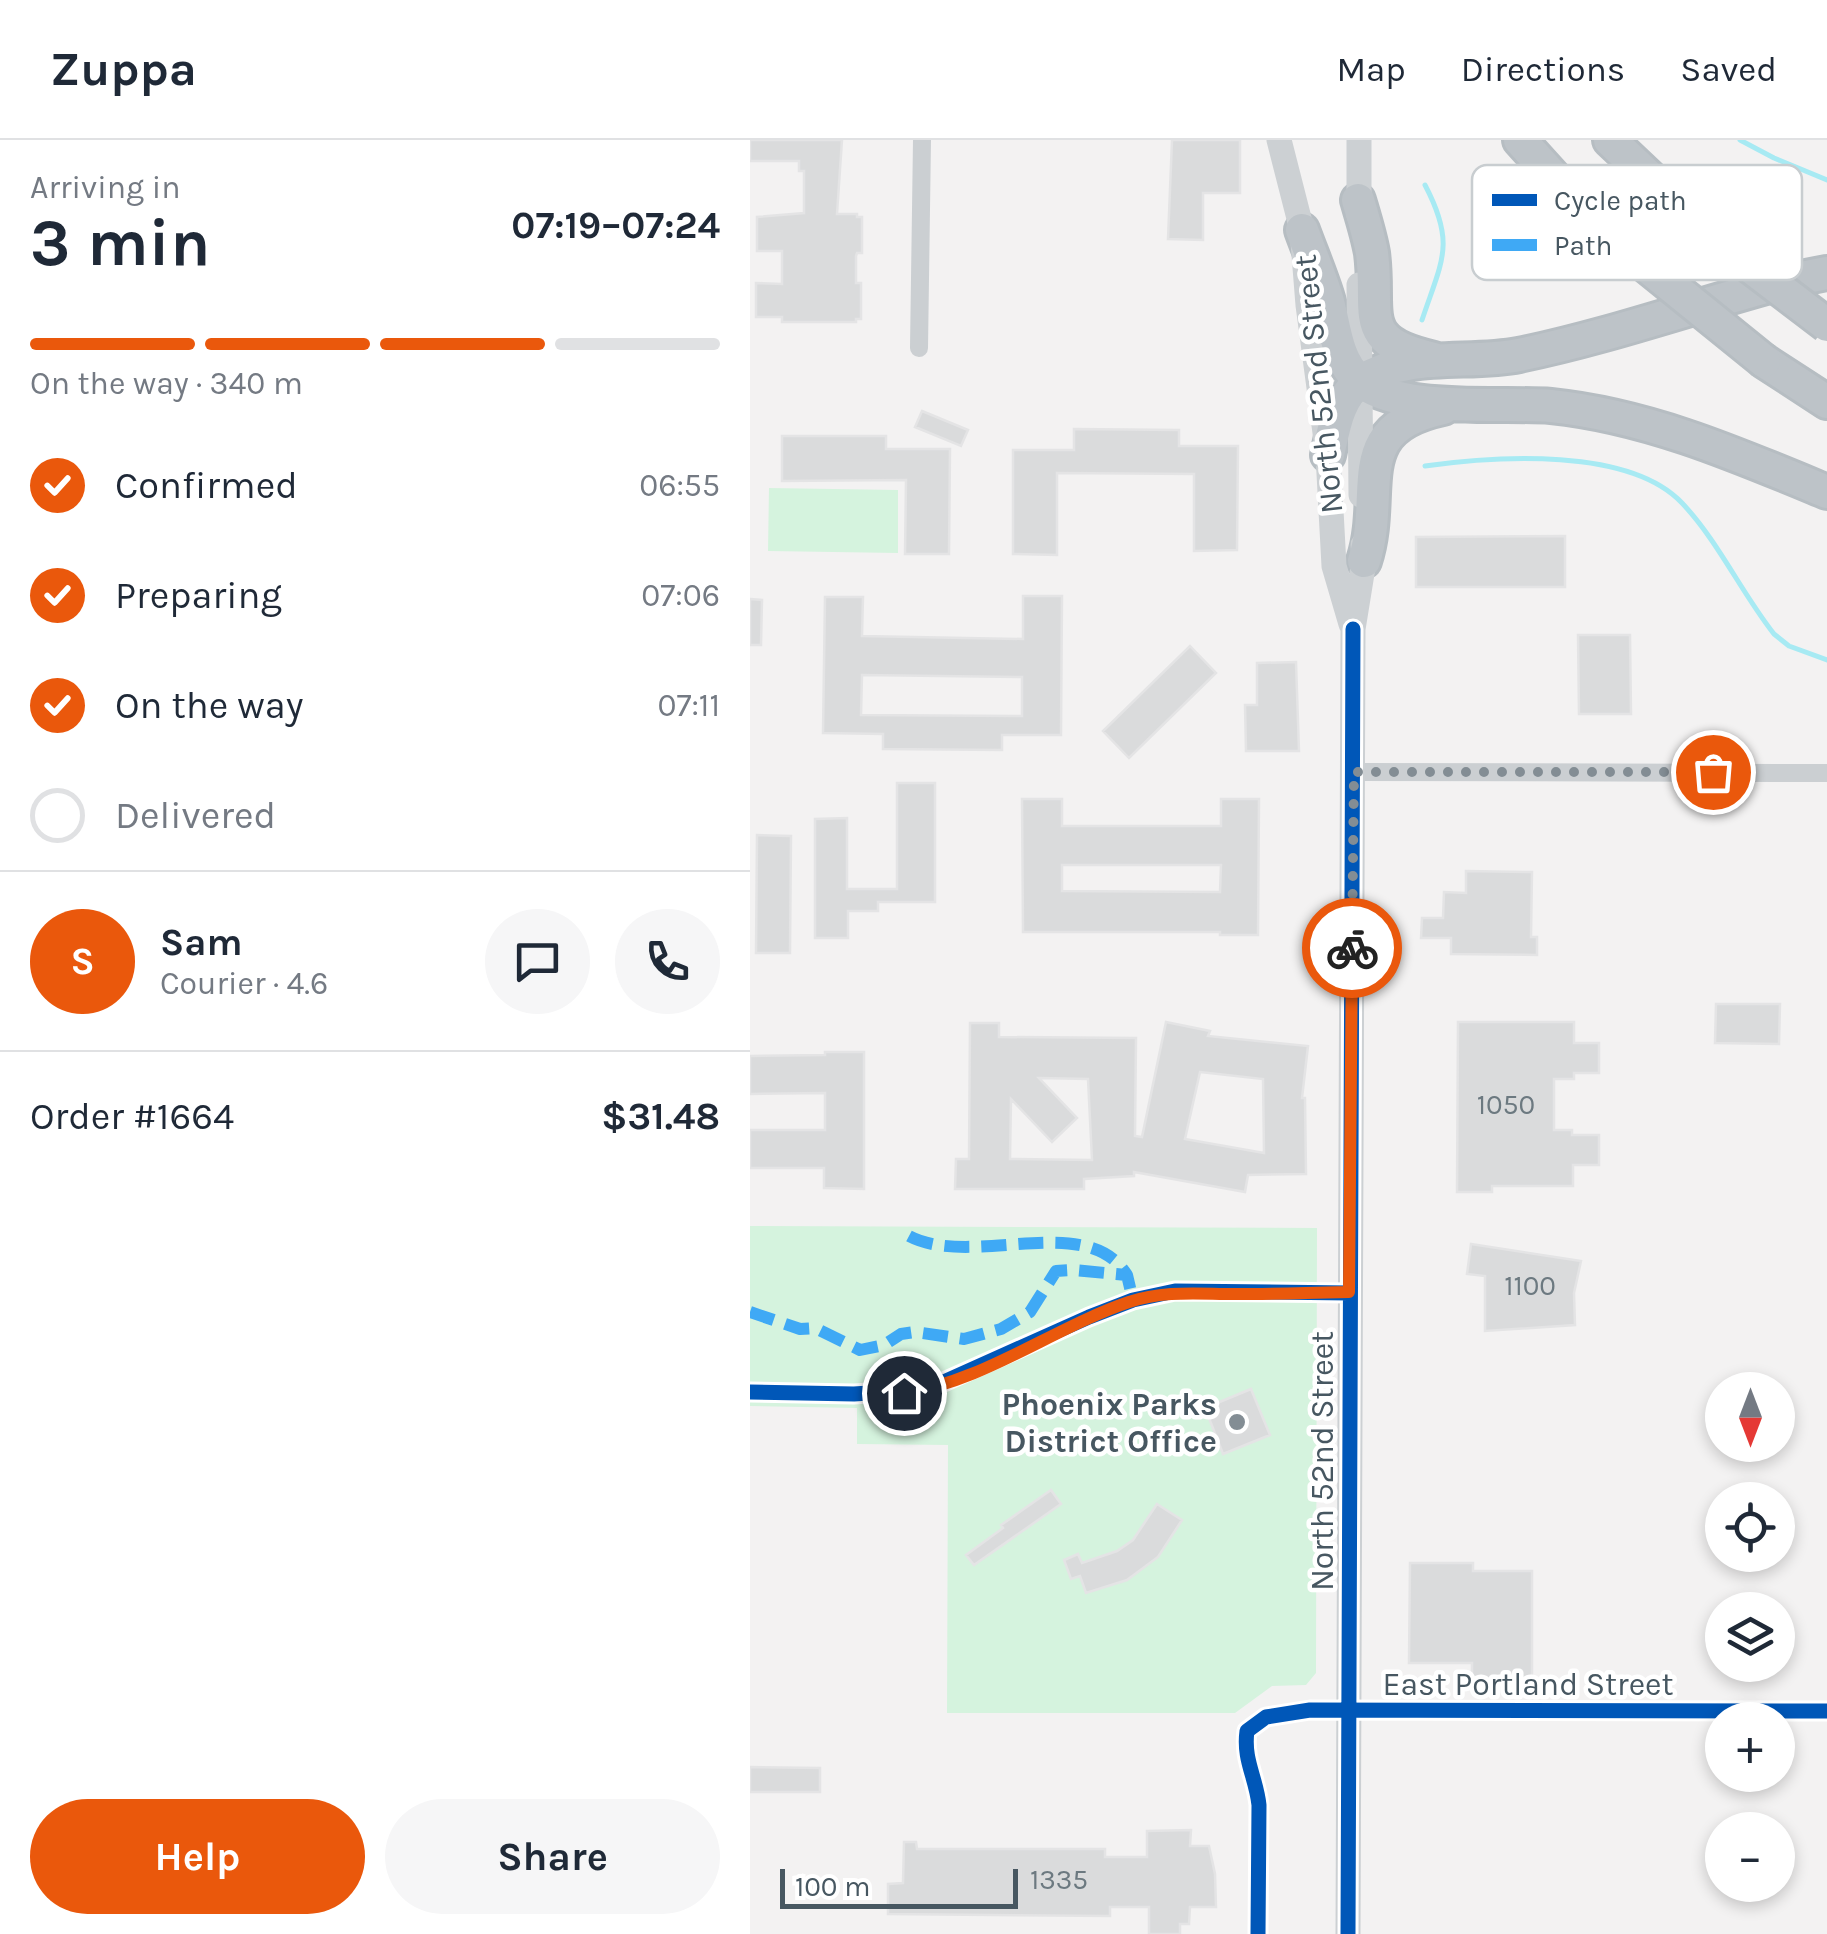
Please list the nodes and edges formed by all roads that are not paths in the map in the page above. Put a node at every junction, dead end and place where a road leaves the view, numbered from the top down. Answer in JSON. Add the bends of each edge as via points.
{"nodes":[{"id":1,"x":922,"y":140,"type":"edge"},
{"id":2,"x":1279,"y":140,"type":"edge"},
{"id":3,"x":1359,"y":140,"type":"edge"},
{"id":4,"x":1520,"y":140,"type":"edge"},
{"id":5,"x":1610,"y":140,"type":"edge"},
{"id":6,"x":1543,"y":165,"type":"edge"},
{"id":7,"x":1636,"y":165,"type":"edge"},
{"id":8,"x":1358,"y":200,"type":"junction"},
{"id":9,"x":1302,"y":230,"type":"junction"},
{"id":10,"x":1827,"y":273,"type":"edge"},
{"id":11,"x":1802,"y":279,"type":"edge"},
{"id":12,"x":1664,"y":280,"type":"edge"},
{"id":13,"x":1768,"y":280,"type":"edge"},
{"id":14,"x":1797,"y":280,"type":"edge"},
{"id":15,"x":1827,"y":325,"type":"edge"},
{"id":16,"x":919,"y":348,"type":"dead end"},
{"id":17,"x":1448,"y":362,"type":"junction"},
{"id":18,"x":1360,"y":382,"type":"junction"},
{"id":19,"x":1827,"y":402,"type":"edge"},
{"id":20,"x":1458,"y":406,"type":"junction"},
{"id":21,"x":1328,"y":455,"type":"junction"},
{"id":22,"x":1827,"y":492,"type":"edge"},
{"id":23,"x":1364,"y":560,"type":"junction"},
{"id":24,"x":1353,"y":629,"type":"junction"},
{"id":25,"x":1354,"y":772,"type":"junction"},
{"id":26,"x":1827,"y":772,"type":"edge"},
{"id":27,"x":1349,"y":1292,"type":"junction"},
{"id":28,"x":750,"y":1392,"type":"edge"},
{"id":29,"x":1349,"y":1711,"type":"junction"},
{"id":30,"x":1827,"y":1711,"type":"edge"},
{"id":31,"x":1258,"y":1934,"type":"edge"},
{"id":32,"x":1348,"y":1934,"type":"edge"}],
"edges":[{"from":1,"to":16,"type":"street"},
{"from":2,"to":9,"type":"main road","name":"North 52nd Street"},
{"from":3,"to":8,"type":"main road","name":"North 52nd Street"},
{"from":4,"to":6,"type":"highway","bridge":true},
{"from":5,"to":7,"type":"highway","bridge":true},
{"from":8,"to":17,"type":"highway","via":[[1372,254],[1378,329],[1404,351]]},
{"from":8,"to":18,"type":"main road","name":"North 52nd Street"},
{"from":9,"to":18,"type":"highway","via":[[1342,354]]},
{"from":9,"to":21,"type":"main road","name":"North 52nd Street"},
{"from":10,"to":11,"type":"highway"},
{"from":12,"to":19,"type":"highway","bridge":true},
{"from":13,"to":15,"type":"highway","bridge":true},
{"from":14,"to":17,"type":"highway","via":[[1558,346]]},
{"from":17,"to":18,"type":"highway","via":[[1408,364]]},
{"from":18,"to":20,"type":"highway","via":[[1402,398]]},
{"from":18,"to":21,"type":"highway","via":[[1336,417]]},
{"from":18,"to":23,"type":"main road","name":"North 52nd Street"},
{"from":20,"to":22,"type":"highway","via":[[1554,406],[1656,427]]},
{"from":20,"to":23,"type":"highway","via":[[1406,420],[1380,446],[1373,534]]},
{"from":21,"to":24,"type":"main road","name":"North 52nd Street","via":[[1334,566]]},
{"from":23,"to":24,"type":"main road","name":"North 52nd Street"},
{"from":24,"to":25,"type":"main road","name":"North 52nd Street"},
{"from":25,"to":26,"type":"street"},
{"from":25,"to":27,"type":"main road","name":"North 52nd Street"},
{"from":27,"to":28,"type":"street","via":[[1175,1291],[1089,1317],[928,1390]]},
{"from":27,"to":29,"type":"main road","name":"North 52nd Street"},
{"from":29,"to":30,"type":"street","name":"East Portland Street"},
{"from":29,"to":31,"type":"street","name":"East Portland Street","via":[[1266,1718],[1247,1731],[1244,1753],[1259,1805]]},
{"from":29,"to":32,"type":"main road","name":"North 52nd Street"}]}
